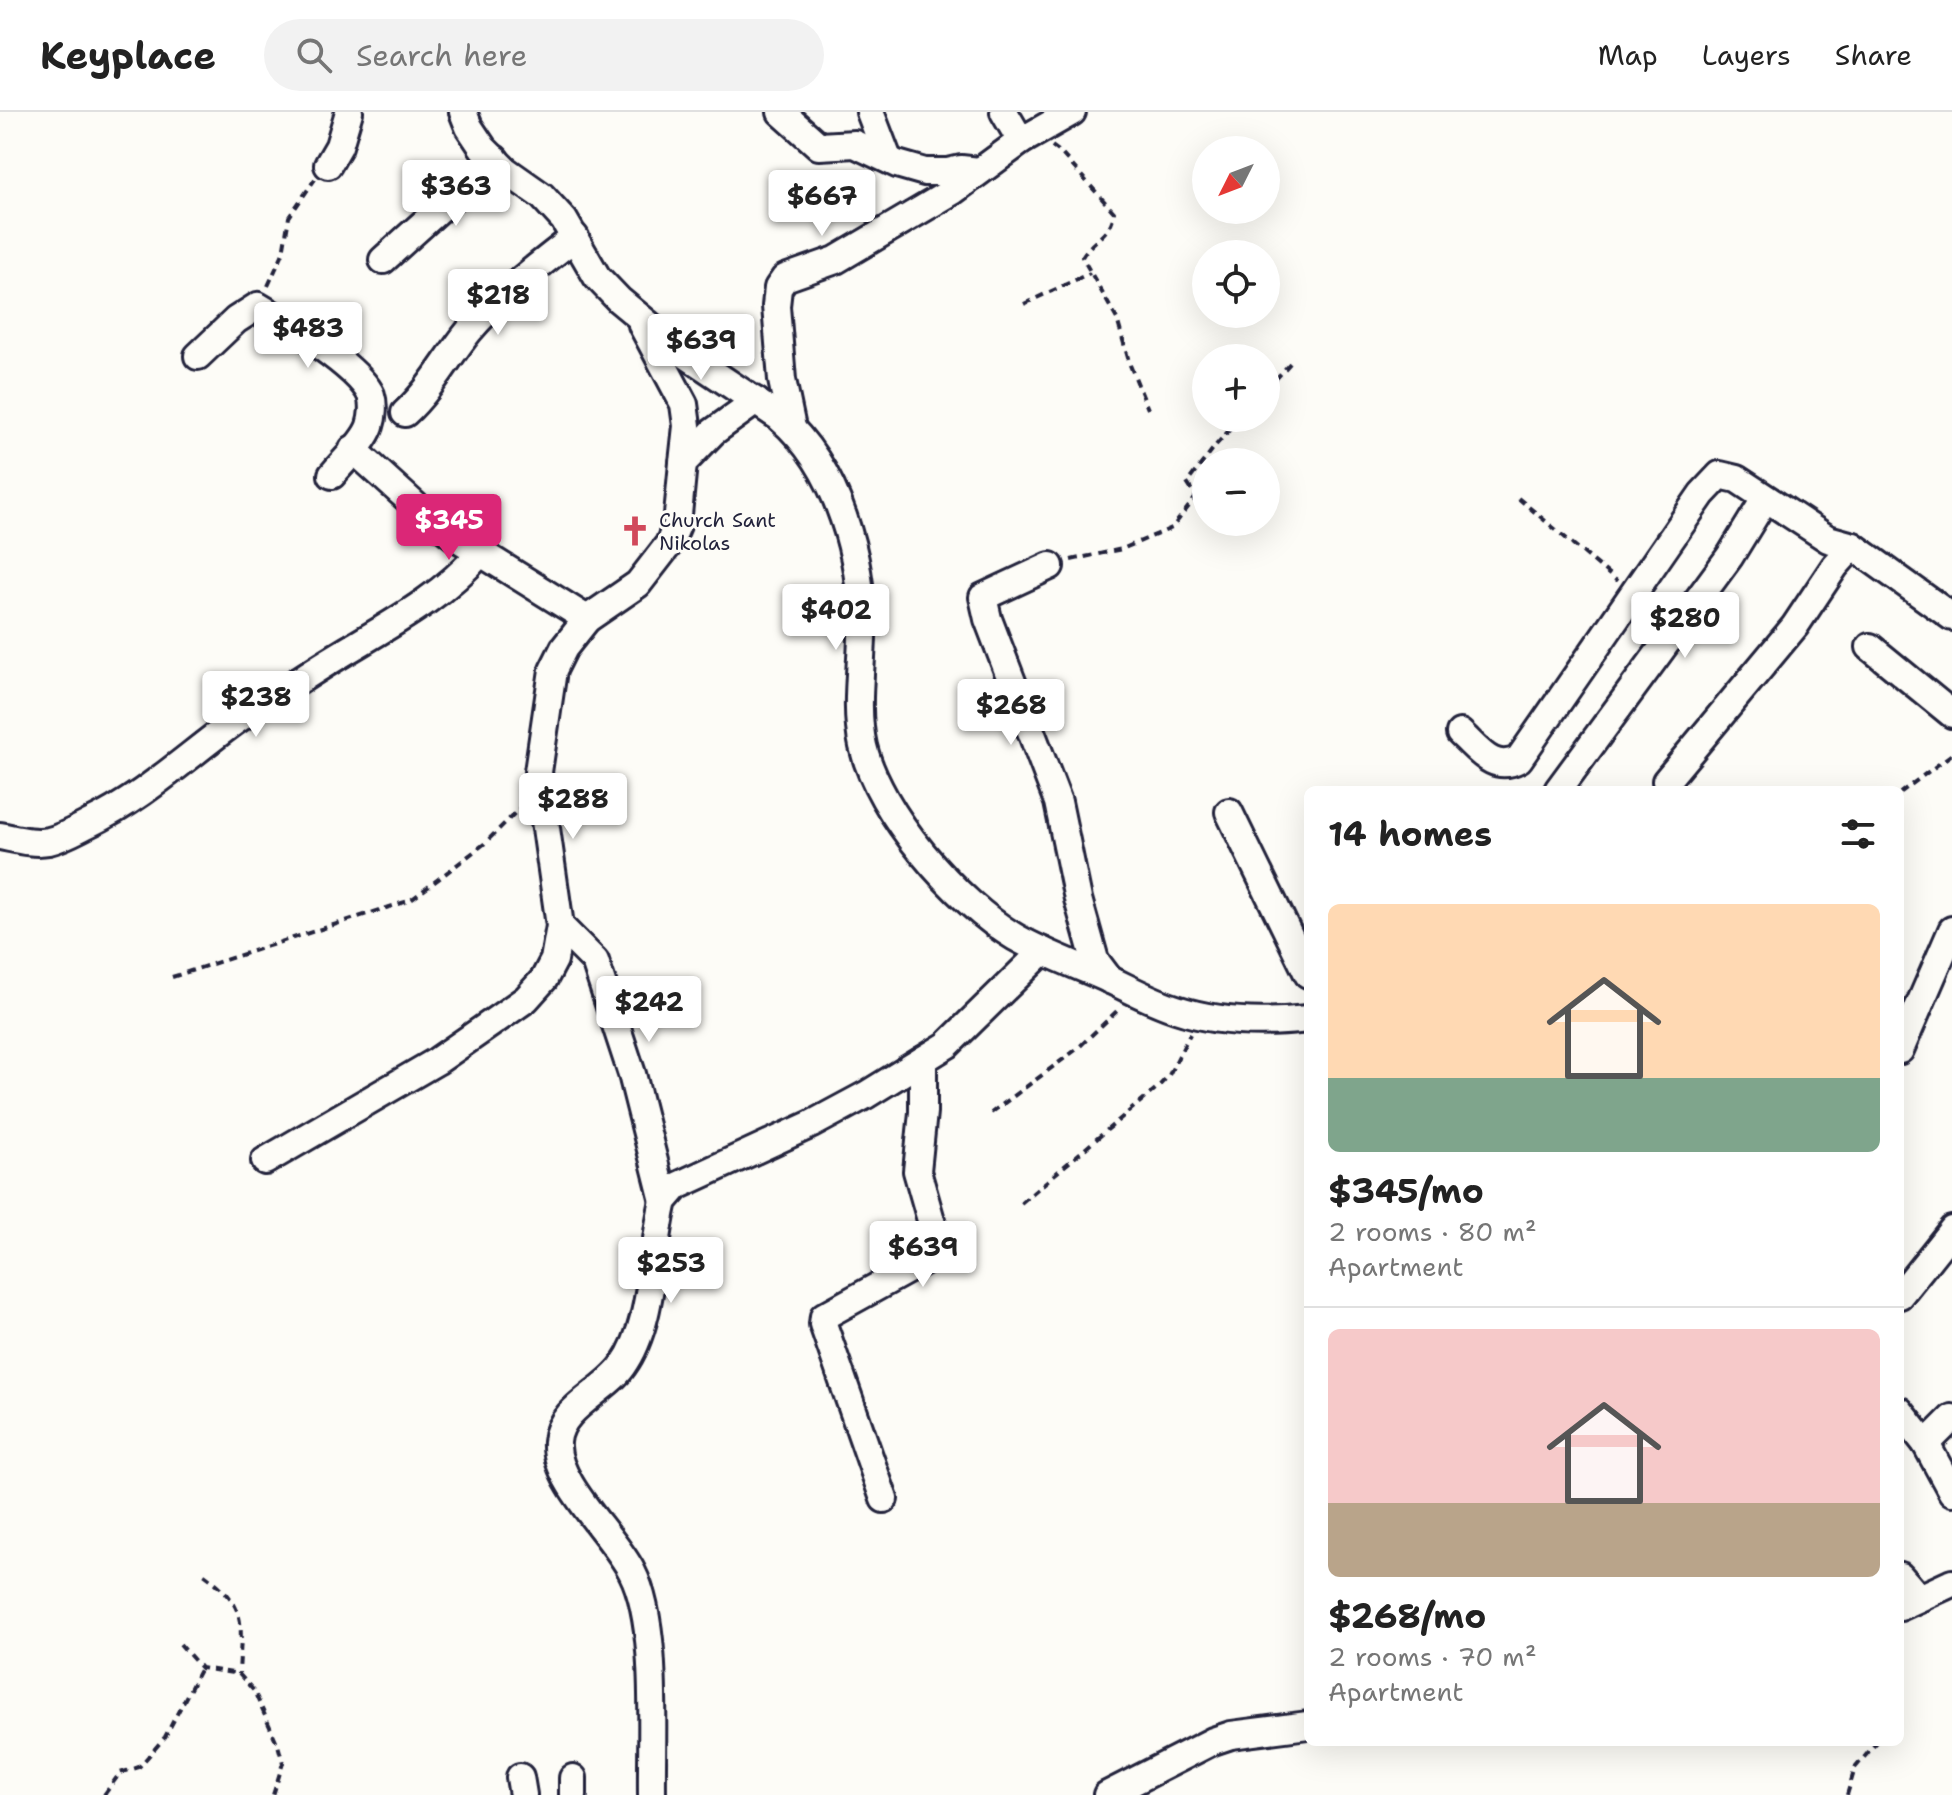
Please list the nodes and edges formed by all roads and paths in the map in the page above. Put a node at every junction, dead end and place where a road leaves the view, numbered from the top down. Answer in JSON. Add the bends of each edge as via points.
{"nodes":[{"id":1,"x":349,"y":112,"type":"edge"},
{"id":2,"x":463,"y":112,"type":"edge"},
{"id":3,"x":781,"y":112,"type":"edge"},
{"id":4,"x":870,"y":112,"type":"edge"},
{"id":5,"x":1004,"y":112,"type":"edge"},
{"id":6,"x":1072,"y":112,"type":"edge"},
{"id":7,"x":1028,"y":138,"type":"junction"},
{"id":8,"x":495,"y":159,"type":"junction"},
{"id":9,"x":888,"y":159,"type":"junction"},
{"id":10,"x":328,"y":165,"type":"joint"},
{"id":11,"x":979,"y":171,"type":"junction"},
{"id":12,"x":575,"y":237,"type":"junction"},
{"id":13,"x":383,"y":260,"type":"dead end"},
{"id":14,"x":1090,"y":273,"type":"junction"},
{"id":15,"x":1024,"y":304,"type":"dead end"},
{"id":16,"x":258,"y":306,"type":"junction"},
{"id":17,"x":638,"y":318,"type":"junction"},
{"id":18,"x":198,"y":356,"type":"dead end"},
{"id":19,"x":1292,"y":361,"type":"dead end"},
{"id":20,"x":1280,"y":374,"type":"edge"},
{"id":21,"x":756,"y":401,"type":"junction"},
{"id":22,"x":1148,"y":409,"type":"dead end"},
{"id":23,"x":405,"y":413,"type":"dead end"},
{"id":24,"x":792,"y":428,"type":"junction"},
{"id":25,"x":1228,"y":432,"type":"edge"},
{"id":26,"x":353,"y":449,"type":"junction"},
{"id":27,"x":683,"y":463,"type":"junction"},
{"id":28,"x":332,"y":475,"type":"dead end"},
{"id":29,"x":1518,"y":498,"type":"dead end"},
{"id":30,"x":1765,"y":499,"type":"junction"},
{"id":31,"x":1853,"y":546,"type":"junction"},
{"id":32,"x":481,"y":552,"type":"junction"},
{"id":33,"x":1050,"y":566,"type":"joint"},
{"id":34,"x":1634,"y":594,"type":"junction"},
{"id":35,"x":1952,"y":617,"type":"edge"},
{"id":36,"x":587,"y":619,"type":"junction"},
{"id":37,"x":1870,"y":647,"type":"dead end"},
{"id":38,"x":1952,"y":714,"type":"edge"},
{"id":39,"x":1460,"y":733,"type":"dead end"},
{"id":40,"x":1952,"y":754,"type":"edge"},
{"id":41,"x":1666,"y":781,"type":"dead end"},
{"id":42,"x":540,"y":784,"type":"junction"},
{"id":43,"x":1561,"y":786,"type":"edge"},
{"id":44,"x":1904,"y":790,"type":"edge"},
{"id":45,"x":1229,"y":812,"type":"dead end"},
{"id":46,"x":0,"y":836,"type":"edge"},
{"id":47,"x":560,"y":926,"type":"junction"},
{"id":48,"x":1952,"y":930,"type":"edge"},
{"id":49,"x":1043,"y":951,"type":"junction"},
{"id":50,"x":1304,"y":966,"type":"edge"},
{"id":51,"x":172,"y":977,"type":"dead end"},
{"id":52,"x":1110,"y":980,"type":"junction"},
{"id":53,"x":1136,"y":993,"type":"junction"},
{"id":54,"x":1200,"y":1015,"type":"junction"},
{"id":55,"x":1304,"y":1019,"type":"edge"},
{"id":56,"x":1904,"y":1041,"type":"edge"},
{"id":57,"x":923,"y":1060,"type":"junction"},
{"id":58,"x":991,"y":1113,"type":"dead end"},
{"id":59,"x":265,"y":1161,"type":"dead end"},
{"id":60,"x":664,"y":1201,"type":"junction"},
{"id":61,"x":1021,"y":1203,"type":"dead end"},
{"id":62,"x":1952,"y":1230,"type":"edge"},
{"id":63,"x":1904,"y":1290,"type":"edge"},
{"id":64,"x":1904,"y":1416,"type":"edge"},
{"id":65,"x":1952,"y":1418,"type":"edge"},
{"id":66,"x":1926,"y":1444,"type":"junction"},
{"id":67,"x":1952,"y":1492,"type":"edge"},
{"id":68,"x":884,"y":1499,"type":"dead end"},
{"id":69,"x":204,"y":1574,"type":"dead end"},
{"id":70,"x":1952,"y":1583,"type":"edge"},
{"id":71,"x":1909,"y":1603,"type":"edge"},
{"id":72,"x":180,"y":1644,"type":"dead end"},
{"id":73,"x":201,"y":1668,"type":"junction"},
{"id":74,"x":239,"y":1674,"type":"junction"},
{"id":75,"x":1304,"y":1726,"type":"edge"},
{"id":76,"x":1874,"y":1746,"type":"edge"},
{"id":77,"x":104,"y":1795,"type":"edge"},
{"id":78,"x":273,"y":1795,"type":"edge"},
{"id":79,"x":652,"y":1795,"type":"edge"},
{"id":80,"x":1107,"y":1795,"type":"edge"},
{"id":81,"x":1847,"y":1795,"type":"edge"}],
"edges":[{"from":1,"to":10,"type":"street"},
{"from":2,"to":8,"type":"street"},
{"from":3,"to":9,"type":"street","via":[[819,146],[855,144]]},
{"from":4,"to":9,"type":"street"},
{"from":5,"to":7,"type":"street"},
{"from":6,"to":7,"type":"street"},
{"from":7,"to":11,"type":"street"},
{"from":7,"to":14,"type":"path","via":[[1060,152],[1114,212],[1109,230],[1082,257]]},
{"from":8,"to":12,"type":"street","via":[[542,196]]},
{"from":8,"to":13,"type":"street"},
{"from":9,"to":11,"type":"street","via":[[925,172]]},
{"from":10,"to":16,"type":"path","via":[[289,217],[283,253]]},
{"from":11,"to":24,"type":"street","via":[[836,260],[785,278],[776,306]]},
{"from":12,"to":17,"type":"street","via":[[597,277]]},
{"from":12,"to":23,"type":"street","via":[[493,304]]},
{"from":14,"to":15,"type":"path"},
{"from":14,"to":22,"type":"path","via":[[1117,319]]},
{"from":16,"to":18,"type":"street"},
{"from":16,"to":26,"type":"street","via":[[295,327],[371,394],[369,428]]},
{"from":17,"to":21,"type":"street"},
{"from":17,"to":27,"type":"street","via":[[684,404]]},
{"from":19,"to":20,"type":"path"},
{"from":21,"to":24,"type":"street"},
{"from":21,"to":27,"type":"street","via":[[713,432]]},
{"from":24,"to":49,"type":"street","via":[[825,473],[852,547],[862,632],[860,729],[875,776],[910,838],[951,885],[998,926]]},
{"from":25,"to":33,"type":"path","via":[[1187,483],[1196,497],[1172,528],[1122,549]]},
{"from":26,"to":28,"type":"street"},
{"from":26,"to":32,"type":"street","via":[[418,508]]},
{"from":27,"to":36,"type":"street","via":[[677,525],[669,544],[638,584]]},
{"from":29,"to":34,"type":"path"},
{"from":30,"to":31,"type":"street","via":[[1828,539]]},
{"from":30,"to":34,"type":"street","via":[[1737,479],[1720,475]]},
{"from":30,"to":43,"type":"street","via":[[1730,556]]},
{"from":31,"to":35,"type":"street"},
{"from":31,"to":41,"type":"street","via":[[1795,626]]},
{"from":32,"to":36,"type":"street"},
{"from":32,"to":46,"type":"street","via":[[424,601],[264,700],[105,816],[51,840]]},
{"from":33,"to":52,"type":"street","via":[[983,597],[1058,802],[1095,960]]},
{"from":34,"to":39,"type":"street","via":[[1519,759],[1497,764]]},
{"from":36,"to":42,"type":"street","via":[[553,670]]},
{"from":37,"to":38,"type":"street"},
{"from":40,"to":44,"type":"path"},
{"from":42,"to":47,"type":"street"},
{"from":42,"to":51,"type":"path","via":[[484,844],[411,900]]},
{"from":45,"to":50,"type":"street"},
{"from":47,"to":59,"type":"street","via":[[554,960],[526,999],[437,1061]]},
{"from":47,"to":60,"type":"street","via":[[595,961],[632,1074]]},
{"from":48,"to":56,"type":"street"},
{"from":49,"to":52,"type":"street"},
{"from":49,"to":57,"type":"street","via":[[947,1045]]},
{"from":52,"to":53,"type":"street"},
{"from":53,"to":54,"type":"street"},
{"from":53,"to":58,"type":"path","via":[[1077,1049]]},
{"from":54,"to":55,"type":"street","via":[[1245,1022]]},
{"from":54,"to":61,"type":"path","via":[[1159,1086]]},
{"from":57,"to":60,"type":"street","via":[[812,1124],[677,1186]]},
{"from":57,"to":68,"type":"street","via":[[917,1171],[940,1252],[845,1303],[824,1316],[823,1324]]},
{"from":60,"to":79,"type":"street","via":[[641,1326],[625,1364],[572,1411],[556,1440],[565,1477],[611,1537],[641,1595],[649,1633]]},
{"from":62,"to":63,"type":"street"},
{"from":64,"to":66,"type":"street"},
{"from":65,"to":66,"type":"street"},
{"from":66,"to":67,"type":"street"},
{"from":69,"to":74,"type":"path","via":[[223,1587],[241,1617]]},
{"from":70,"to":71,"type":"street"},
{"from":72,"to":73,"type":"path"},
{"from":73,"to":74,"type":"path"},
{"from":73,"to":77,"type":"path","via":[[165,1737],[139,1767],[120,1773]]},
{"from":74,"to":78,"type":"path","via":[[254,1691],[278,1745],[283,1763]]},
{"from":75,"to":80,"type":"street","via":[[1213,1741]]},
{"from":76,"to":81,"type":"path","via":[[1855,1768]]}]}
